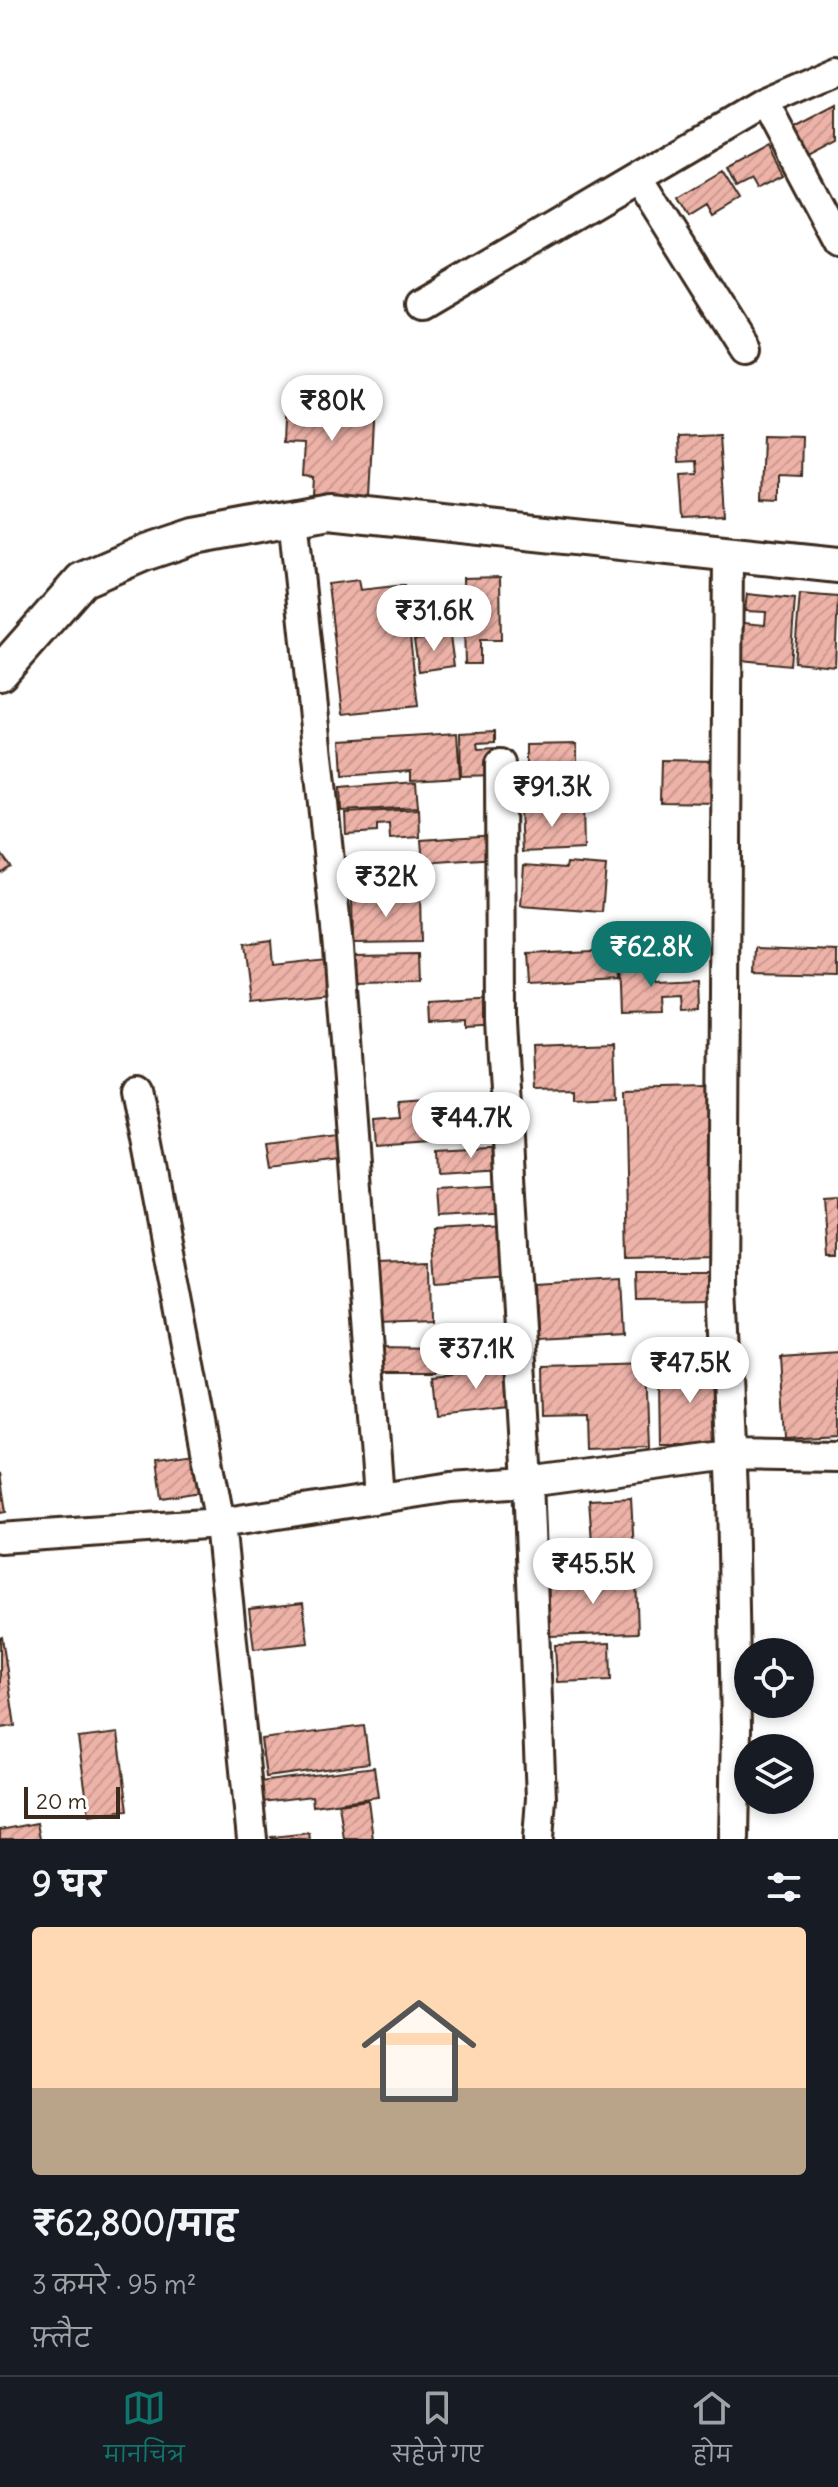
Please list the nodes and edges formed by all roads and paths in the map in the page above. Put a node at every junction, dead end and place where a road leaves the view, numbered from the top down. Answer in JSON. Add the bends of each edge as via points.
{"nodes":[{"id":1,"x":838,"y":71,"type":"edge"},
{"id":2,"x":764,"y":103,"type":"junction"},
{"id":3,"x":638,"y":177,"type":"junction"},
{"id":4,"x":838,"y":242,"type":"edge"},
{"id":5,"x":420,"y":305,"type":"dead end"},
{"id":6,"x":746,"y":349,"type":"dead end"},
{"id":7,"x":293,"y":517,"type":"junction"},
{"id":8,"x":728,"y":554,"type":"junction"},
{"id":9,"x":838,"y":565,"type":"edge"},
{"id":10,"x":0,"y":673,"type":"edge"},
{"id":11,"x":500,"y":764,"type":"dead end"},
{"id":12,"x":137,"y":1087,"type":"dead end"},
{"id":13,"x":730,"y":1455,"type":"junction"},
{"id":14,"x":838,"y":1457,"type":"edge"},
{"id":15,"x":528,"y":1482,"type":"junction"},
{"id":16,"x":379,"y":1498,"type":"junction"},
{"id":17,"x":220,"y":1523,"type":"junction"},
{"id":18,"x":0,"y":1538,"type":"edge"},
{"id":19,"x":252,"y":1839,"type":"edge"},
{"id":20,"x":538,"y":1839,"type":"edge"},
{"id":21,"x":734,"y":1839,"type":"edge"}],
"edges":[{"from":1,"to":2,"type":"street"},
{"from":2,"to":3,"type":"street"},
{"from":2,"to":4,"type":"street"},
{"from":3,"to":5,"type":"street"},
{"from":3,"to":6,"type":"street"},
{"from":7,"to":8,"type":"street","via":[[329,511]]},
{"from":7,"to":10,"type":"street","via":[[195,536],[82,580]]},
{"from":7,"to":16,"type":"street","via":[[338,947]]},
{"from":8,"to":9,"type":"street"},
{"from":8,"to":13,"type":"street","via":[[723,1286]]},
{"from":11,"to":15,"type":"street","via":[[501,1022]]},
{"from":12,"to":17,"type":"street"},
{"from":13,"to":14,"type":"street"},
{"from":13,"to":15,"type":"street"},
{"from":13,"to":21,"type":"street"},
{"from":15,"to":16,"type":"street"},
{"from":15,"to":20,"type":"street","via":[[541,1798]]},
{"from":16,"to":17,"type":"street"},
{"from":17,"to":18,"type":"street"},
{"from":17,"to":19,"type":"street"}]}
